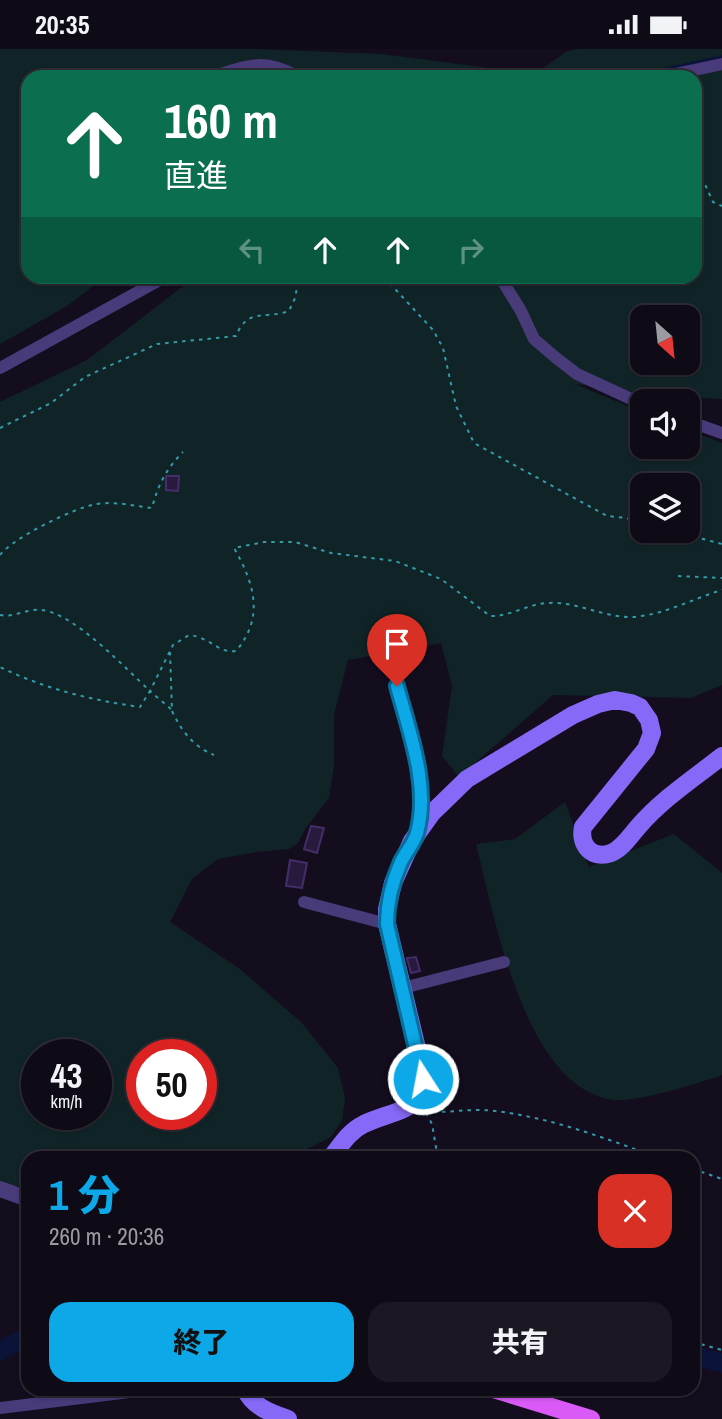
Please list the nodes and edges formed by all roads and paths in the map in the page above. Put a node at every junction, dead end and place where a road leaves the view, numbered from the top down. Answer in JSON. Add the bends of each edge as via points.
{"nodes":[{"id":1,"x":722,"y":64,"type":"edge"},
{"id":2,"x":232,"y":70,"type":"edge"},
{"id":3,"x":284,"y":70,"type":"edge"},
{"id":4,"x":694,"y":70,"type":"edge"},
{"id":5,"x":702,"y":179,"type":"edge"},
{"id":6,"x":722,"y":206,"type":"edge"},
{"id":7,"x":152,"y":284,"type":"edge"},
{"id":8,"x":297,"y":284,"type":"edge"},
{"id":9,"x":390,"y":284,"type":"edge"},
{"id":10,"x":504,"y":284,"type":"edge"},
{"id":11,"x":0,"y":368,"type":"edge"},
{"id":12,"x":630,"y":398,"type":"edge"},
{"id":13,"x":700,"y":425,"type":"edge"},
{"id":14,"x":0,"y":428,"type":"edge"},
{"id":15,"x":722,"y":433,"type":"edge"},
{"id":16,"x":183,"y":452,"type":"dead end"},
{"id":17,"x":630,"y":521,"type":"edge"},
{"id":18,"x":700,"y":538,"type":"edge"},
{"id":19,"x":722,"y":544,"type":"edge"},
{"id":20,"x":0,"y":555,"type":"edge"},
{"id":21,"x":678,"y":576,"type":"dead end"},
{"id":22,"x":722,"y":578,"type":"edge"},
{"id":23,"x":722,"y":590,"type":"edge"},
{"id":24,"x":0,"y":615,"type":"edge"},
{"id":25,"x":170,"y":652,"type":"junction"},
{"id":26,"x":0,"y":667,"type":"edge"},
{"id":27,"x":397,"y":686,"type":"dead end"},
{"id":28,"x":150,"y":691,"type":"junction"},
{"id":29,"x":172,"y":710,"type":"junction"},
{"id":30,"x":214,"y":755,"type":"dead end"},
{"id":31,"x":722,"y":756,"type":"edge"},
{"id":32,"x":416,"y":835,"type":"junction"},
{"id":33,"x":304,"y":902,"type":"dead end"},
{"id":34,"x":387,"y":924,"type":"junction"},
{"id":35,"x":504,"y":962,"type":"dead end"},
{"id":36,"x":403,"y":988,"type":"junction"},
{"id":37,"x":406,"y":1109,"type":"junction"},
{"id":38,"x":426,"y":1112,"type":"junction"},
{"id":39,"x":337,"y":1151,"type":"edge"},
{"id":40,"x":437,"y":1151,"type":"edge"},
{"id":41,"x":640,"y":1151,"type":"edge"},
{"id":42,"x":700,"y":1172,"type":"edge"},
{"id":43,"x":722,"y":1179,"type":"edge"},
{"id":44,"x":0,"y":1189,"type":"edge"},
{"id":45,"x":21,"y":1196,"type":"edge"},
{"id":46,"x":700,"y":1344,"type":"edge"},
{"id":47,"x":722,"y":1350,"type":"edge"},
{"id":48,"x":80,"y":1396,"type":"edge"},
{"id":49,"x":248,"y":1396,"type":"edge"},
{"id":50,"x":516,"y":1396,"type":"edge"},
{"id":51,"x":0,"y":1408,"type":"edge"},
{"id":52,"x":288,"y":1419,"type":"edge"},
{"id":53,"x":590,"y":1419,"type":"edge"}],
"edges":[{"from":1,"to":4,"type":"street"},
{"from":2,"to":3,"type":"street","via":[[249,64]]},
{"from":5,"to":6,"type":"path","via":[[713,202]]},
{"from":7,"to":11,"type":"street"},
{"from":8,"to":14,"type":"path","via":[[289,311],[250,317],[236,336],[148,348],[85,377],[51,403]]},
{"from":9,"to":17,"type":"path","via":[[433,330],[443,348],[456,406],[474,443],[607,516]]},
{"from":10,"to":12,"type":"street","via":[[534,339],[578,374]]},
{"from":13,"to":15,"type":"street"},
{"from":16,"to":20,"type":"path","via":[[158,485],[152,508],[94,504],[30,533]]},
{"from":18,"to":19,"type":"path"},
{"from":21,"to":22,"type":"path"},
{"from":23,"to":25,"type":"path","via":[[643,615],[614,616],[550,603],[532,604],[497,617],[489,616],[441,579],[395,561],[331,553],[295,542],[264,542],[234,548],[249,579],[254,607],[250,631],[236,651],[228,652],[201,636],[189,635]]},
{"from":24,"to":28,"type":"path","via":[[41,609],[61,615]]},
{"from":25,"to":28,"type":"path"},
{"from":25,"to":29,"type":"path"},
{"from":26,"to":28,"type":"path","via":[[76,696],[112,703],[139,707]]},
{"from":27,"to":32,"type":"street","via":[[420,776]]},
{"from":28,"to":29,"type":"path"},
{"from":29,"to":30,"type":"path","via":[[184,732]]},
{"from":31,"to":32,"type":"main road","via":[[650,812],[619,849],[610,854],[592,853],[584,846],[583,827],[646,749],[653,733],[640,707],[615,700],[598,704],[467,779]]},
{"from":32,"to":34,"type":"main road","via":[[393,883]]},
{"from":33,"to":34,"type":"street"},
{"from":34,"to":36,"type":"main road"},
{"from":35,"to":36,"type":"street"},
{"from":36,"to":37,"type":"main road","via":[[423,1079],[420,1093]]},
{"from":37,"to":38,"type":"path"},
{"from":37,"to":39,"type":"main road","via":[[364,1124],[344,1137]]},
{"from":38,"to":40,"type":"path"},
{"from":38,"to":41,"type":"path","via":[[493,1111],[527,1117],[573,1127]]},
{"from":42,"to":43,"type":"path"},
{"from":44,"to":45,"type":"street"},
{"from":46,"to":47,"type":"path"},
{"from":48,"to":51,"type":"street"},
{"from":49,"to":52,"type":"main road","via":[[270,1413]]},
{"from":50,"to":53,"type":"main road"}]}
